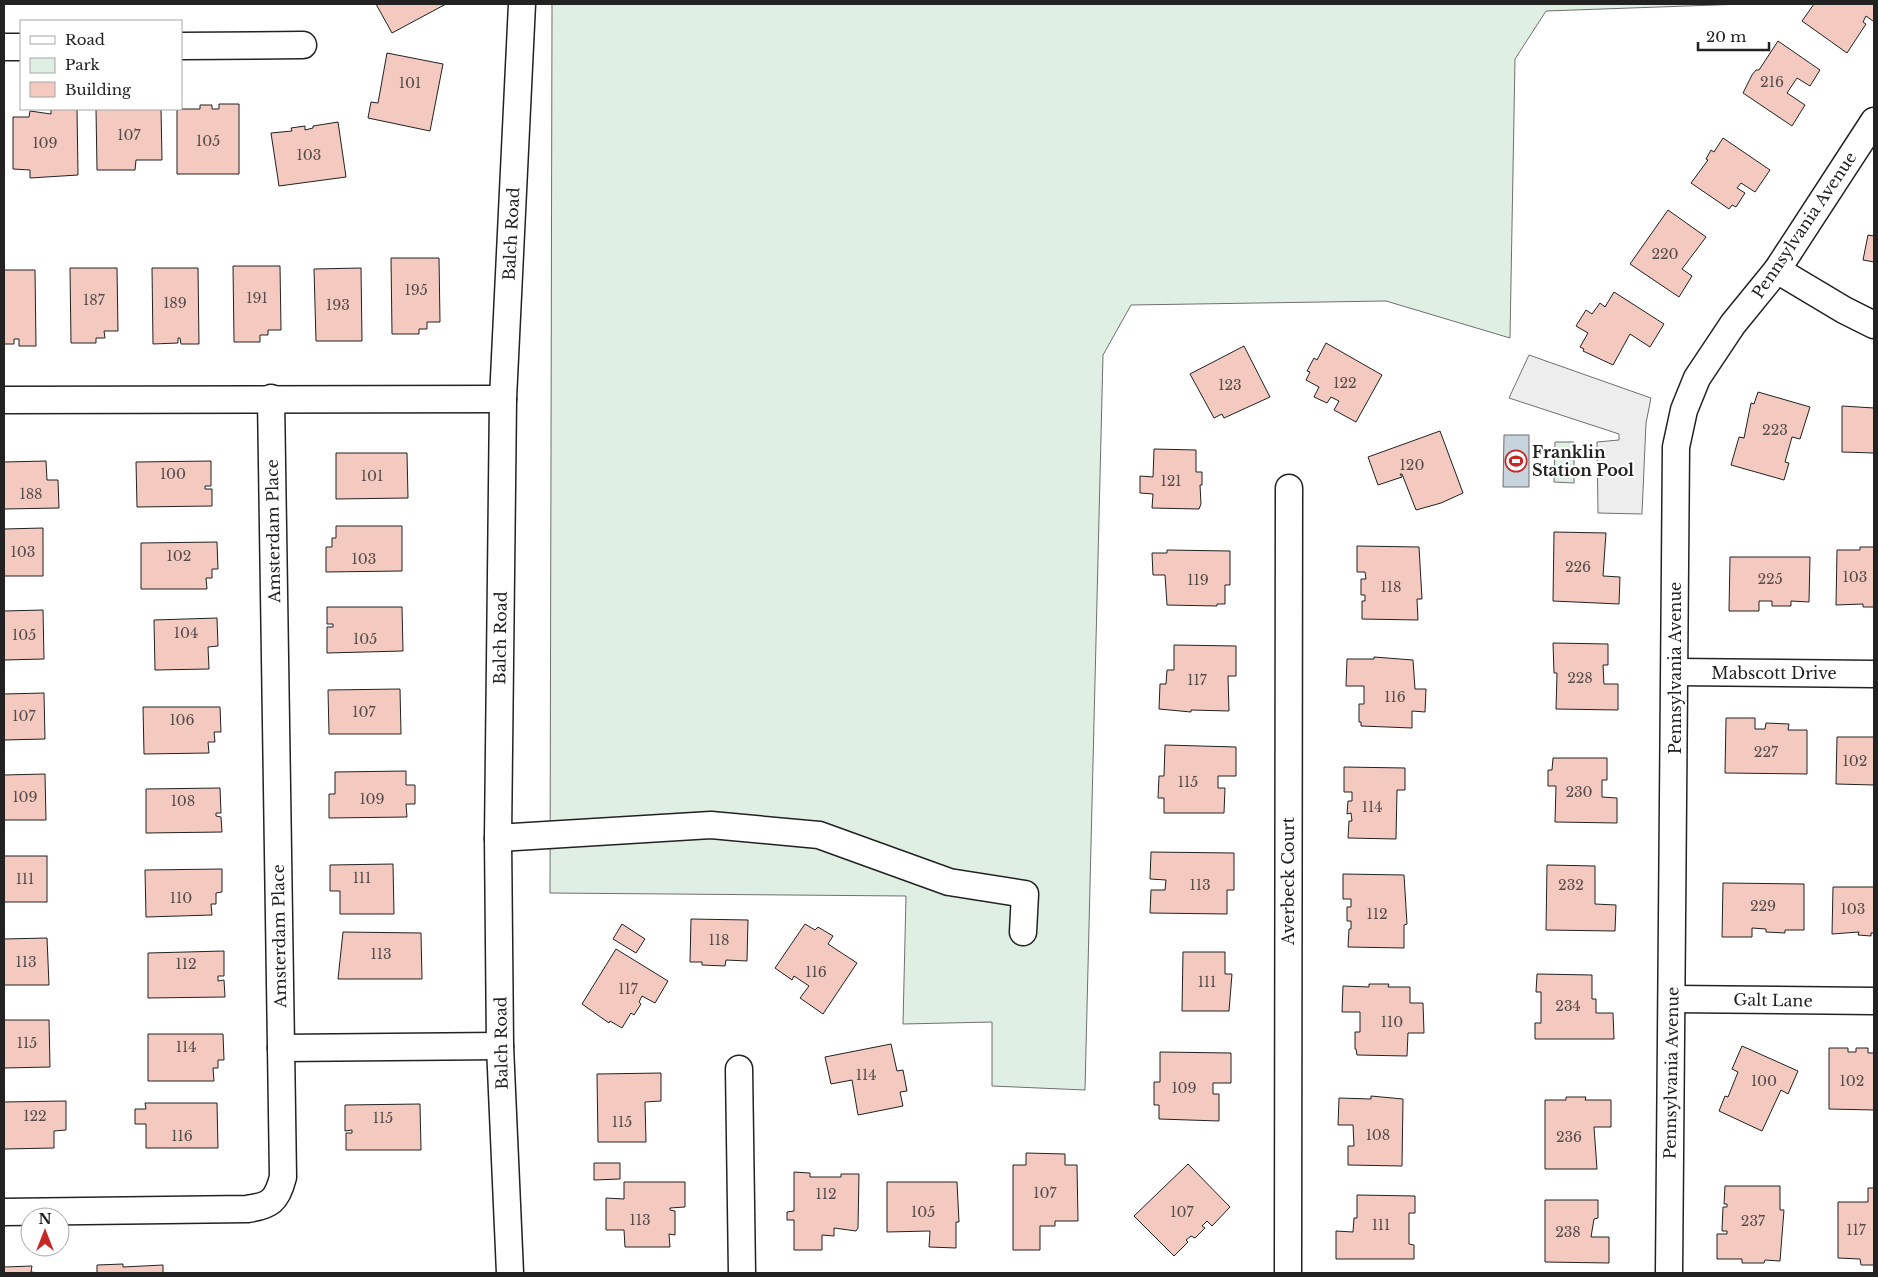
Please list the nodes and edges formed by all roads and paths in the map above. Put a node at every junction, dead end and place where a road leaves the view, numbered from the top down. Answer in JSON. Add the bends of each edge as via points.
{"nodes":[{"id":1,"x":522,"y":4,"type":"edge"},
{"id":2,"x":303,"y":45,"type":"dead end"},
{"id":3,"x":20,"y":46,"type":"edge"},
{"id":4,"x":182,"y":46,"type":"edge"},
{"id":5,"x":4,"y":47,"type":"edge"},
{"id":6,"x":1874,"y":121,"type":"edge"},
{"id":7,"x":1777,"y":270,"type":"junction"},
{"id":8,"x":1874,"y":325,"type":"edge"},
{"id":9,"x":271,"y":398,"type":"junction"},
{"id":10,"x":502,"y":399,"type":"junction"},
{"id":11,"x":4,"y":400,"type":"edge"},
{"id":12,"x":1289,"y":488,"type":"dead end"},
{"id":13,"x":1675,"y":672,"type":"junction"},
{"id":14,"x":1874,"y":674,"type":"edge"},
{"id":15,"x":498,"y":838,"type":"junction"},
{"id":16,"x":1022,"y":932,"type":"dead end"},
{"id":17,"x":1672,"y":999,"type":"junction"},
{"id":18,"x":1874,"y":1001,"type":"edge"},
{"id":19,"x":500,"y":1046,"type":"junction"},
{"id":20,"x":281,"y":1048,"type":"junction"},
{"id":21,"x":739,"y":1069,"type":"dead end"},
{"id":22,"x":4,"y":1212,"type":"edge"},
{"id":23,"x":510,"y":1273,"type":"edge"},
{"id":24,"x":742,"y":1273,"type":"edge"},
{"id":25,"x":1288,"y":1273,"type":"edge"},
{"id":26,"x":1669,"y":1273,"type":"edge"}],
"edges":[{"from":1,"to":10,"type":"street","name":"Balch Road"},
{"from":2,"to":4,"type":"street"},
{"from":3,"to":5,"type":"street"},
{"from":6,"to":7,"type":"street","name":"Pennsylvania Avenue"},
{"from":7,"to":8,"type":"street"},
{"from":7,"to":13,"type":"street","name":"Pennsylvania Avenue","via":[[1697,378],[1684,410],[1676,447]]},
{"from":9,"to":10,"type":"street"},
{"from":9,"to":11,"type":"street"},
{"from":9,"to":20,"type":"street","name":"Amsterdam Place"},
{"from":10,"to":15,"type":"street","name":"Balch Road"},
{"from":12,"to":25,"type":"street","name":"Averbeck Court"},
{"from":13,"to":14,"type":"street","name":"Mabscott Drive"},
{"from":13,"to":17,"type":"street","name":"Pennsylvania Avenue"},
{"from":15,"to":16,"type":"street","via":[[711,825],[819,835],[948,882],[1024,894]]},
{"from":15,"to":19,"type":"street","name":"Balch Road"},
{"from":17,"to":18,"type":"street","name":"Galt Lane"},
{"from":17,"to":26,"type":"street","name":"Pennsylvania Avenue"},
{"from":19,"to":20,"type":"street"},
{"from":19,"to":23,"type":"street","name":"Balch Road"},
{"from":20,"to":22,"type":"street","name":"Amsterdam Place","via":[[283,1177],[280,1191],[271,1203],[247,1209]]},
{"from":21,"to":24,"type":"street"}]}
